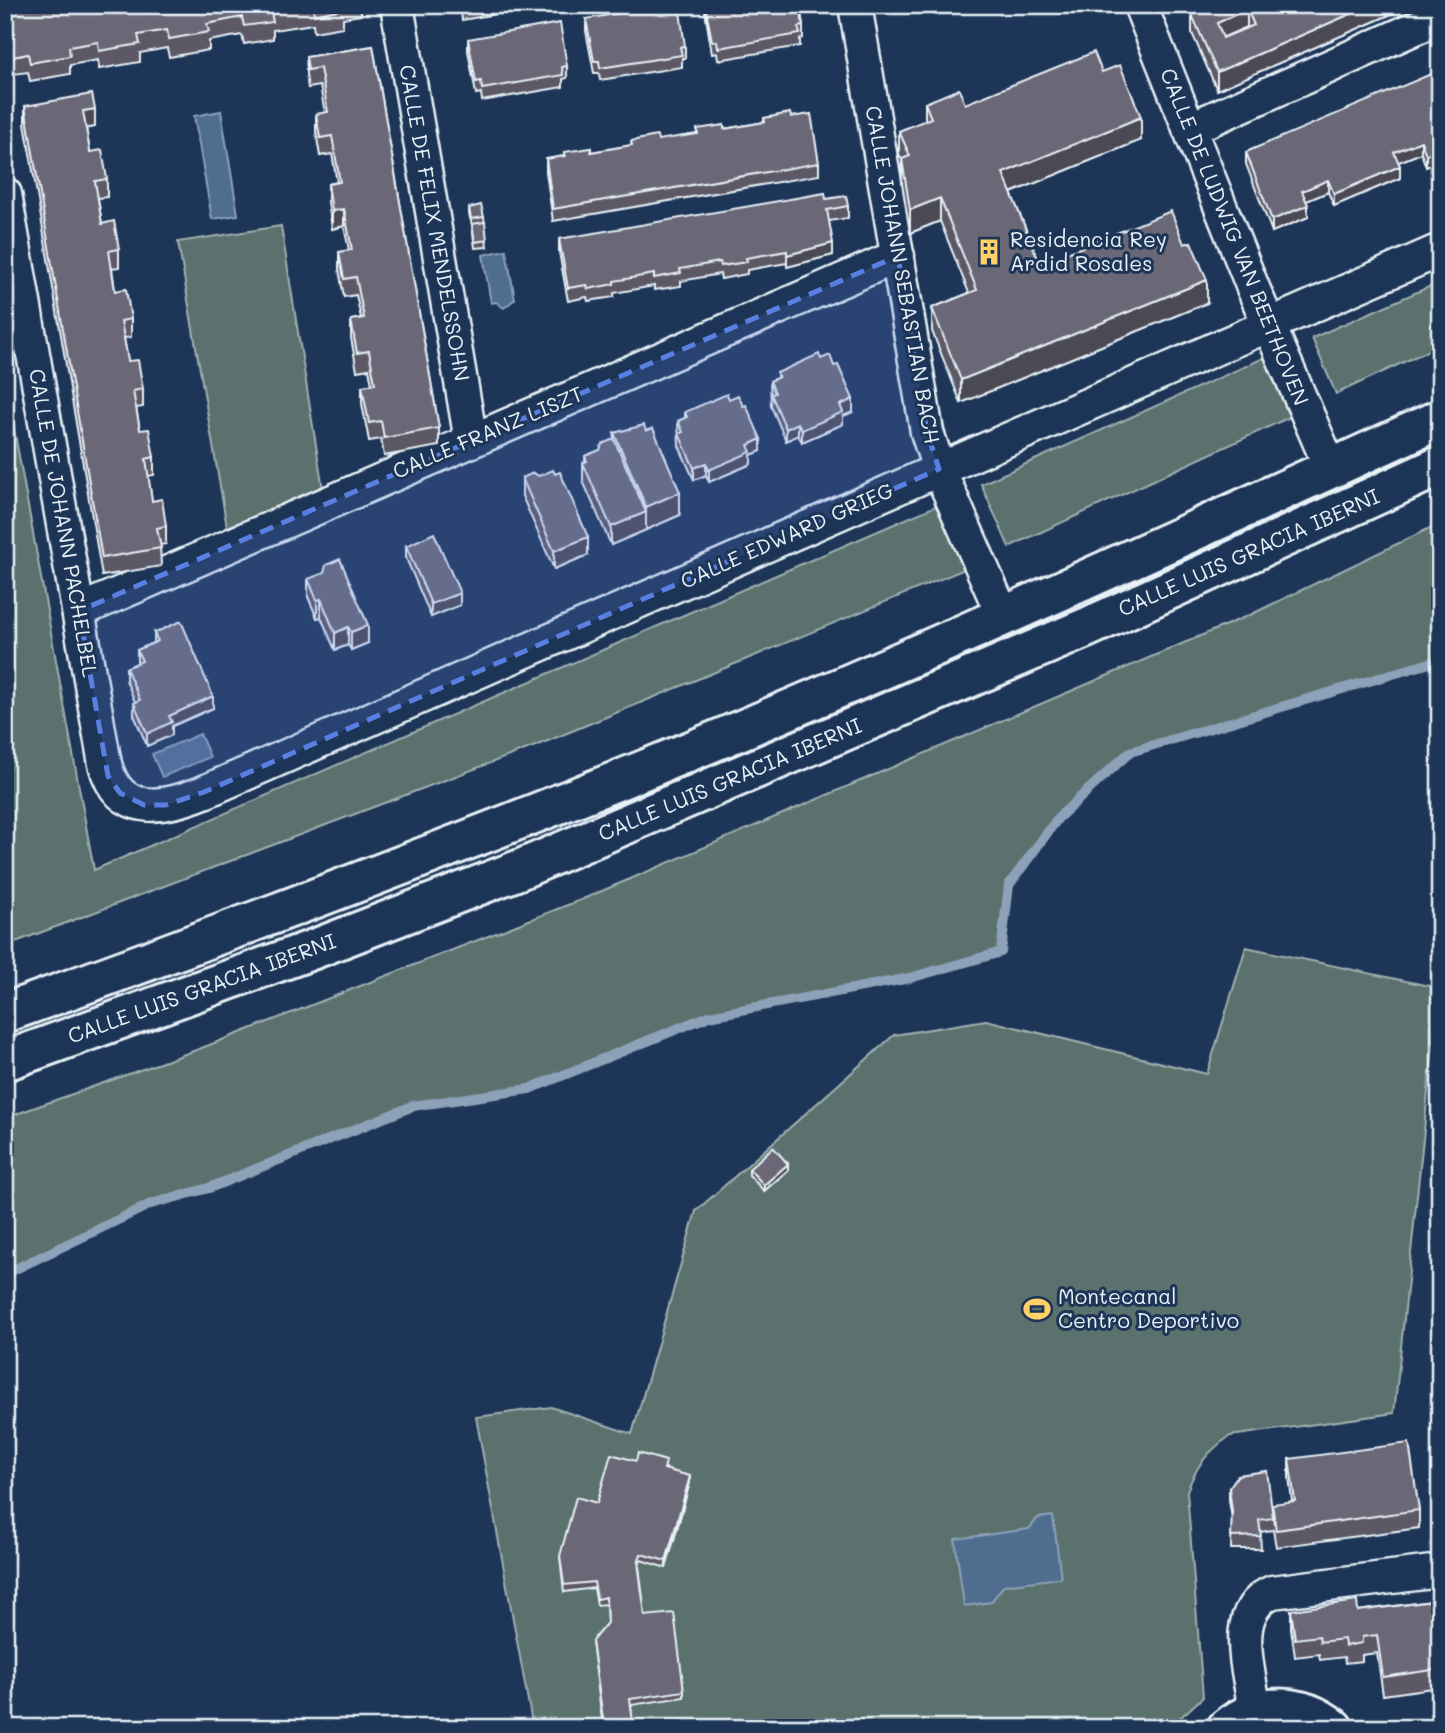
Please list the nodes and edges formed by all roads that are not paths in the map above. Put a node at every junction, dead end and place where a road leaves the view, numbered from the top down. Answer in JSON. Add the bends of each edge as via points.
{"nodes":[{"id":1,"x":397,"y":5,"type":"edge"},
{"id":2,"x":855,"y":5,"type":"edge"},
{"id":3,"x":1140,"y":5,"type":"edge"},
{"id":4,"x":1440,"y":17,"type":"edge"},
{"id":5,"x":1189,"y":129,"type":"junction"},
{"id":6,"x":5,"y":194,"type":"edge"},
{"id":7,"x":1440,"y":250,"type":"edge"},
{"id":8,"x":898,"y":256,"type":"junction"},
{"id":9,"x":1268,"y":324,"type":"junction"},
{"id":10,"x":1440,"y":419,"type":"edge"},
{"id":11,"x":471,"y":441,"type":"junction"},
{"id":12,"x":1440,"y":466,"type":"edge"},
{"id":13,"x":1331,"y":468,"type":"junction"},
{"id":14,"x":939,"y":469,"type":"junction"},
{"id":15,"x":79,"y":611,"type":"junction"},
{"id":16,"x":1003,"y":617,"type":"junction"},
{"id":17,"x":132,"y":801,"type":"joint"},
{"id":18,"x":5,"y":1013,"type":"edge"},
{"id":19,"x":5,"y":1061,"type":"edge"},
{"id":20,"x":1440,"y":1571,"type":"edge"},
{"id":21,"x":1241,"y":1720,"type":"edge"},
{"id":22,"x":1333,"y":1728,"type":"edge"}],
"edges":[{"from":1,"to":11,"type":"street","name":"CALLE DE FELIX MENDELSSOHN"},
{"from":2,"to":8,"type":"street","name":"CALLE JOHANN SEBASTIAN BACH"},
{"from":3,"to":5,"type":"street","name":"CALLE DE LUDWIG VAN BEETHOVEN"},
{"from":4,"to":5,"type":"street"},
{"from":5,"to":9,"type":"street","name":"CALLE DE LUDWIG VAN BEETHOVEN"},
{"from":6,"to":15,"type":"street","name":"CALLE DE JOHANN PACHELBEL"},
{"from":7,"to":9,"type":"street","name":"CALLE EDWARD GRIEG"},
{"from":8,"to":11,"type":"street","name":"CALLE FRANZ LISZT"},
{"from":8,"to":14,"type":"street","name":"CALLE JOHANN SEBASTIAN BACH","via":[[927,432]]},
{"from":9,"to":13,"type":"street","name":"CALLE DE LUDWIG VAN BEETHOVEN"},
{"from":9,"to":14,"type":"street","name":"CALLE EDWARD GRIEG"},
{"from":10,"to":13,"type":"main road","name":"CALLE LUIS GRACIA IBERNI"},
{"from":11,"to":15,"type":"street","name":"CALLE FRANZ LISZT"},
{"from":12,"to":19,"type":"main road","name":"CALLE LUIS GRACIA IBERNI","via":[[1088,627],[533,864]]},
{"from":13,"to":16,"type":"main road","name":"CALLE LUIS GRACIA IBERNI"},
{"from":14,"to":16,"type":"street","name":"CALLE JOHANN SEBASTIAN BACH"},
{"from":14,"to":17,"type":"street","name":"CALLE EDWARD GRIEG","via":[[204,792],[166,805]]},
{"from":15,"to":17,"type":"street","name":"CALLE DE JOHANN PACHELBEL","via":[[108,776]]},
{"from":16,"to":18,"type":"main road","name":"CALLE LUIS GRACIA IBERNI","via":[[481,835]]},
{"from":20,"to":21,"type":"street","via":[[1272,1592],[1260,1598],[1251,1607],[1245,1630]]},
{"from":21,"to":22,"type":"main road","via":[[1279,1707],[1303,1711]]}]}
